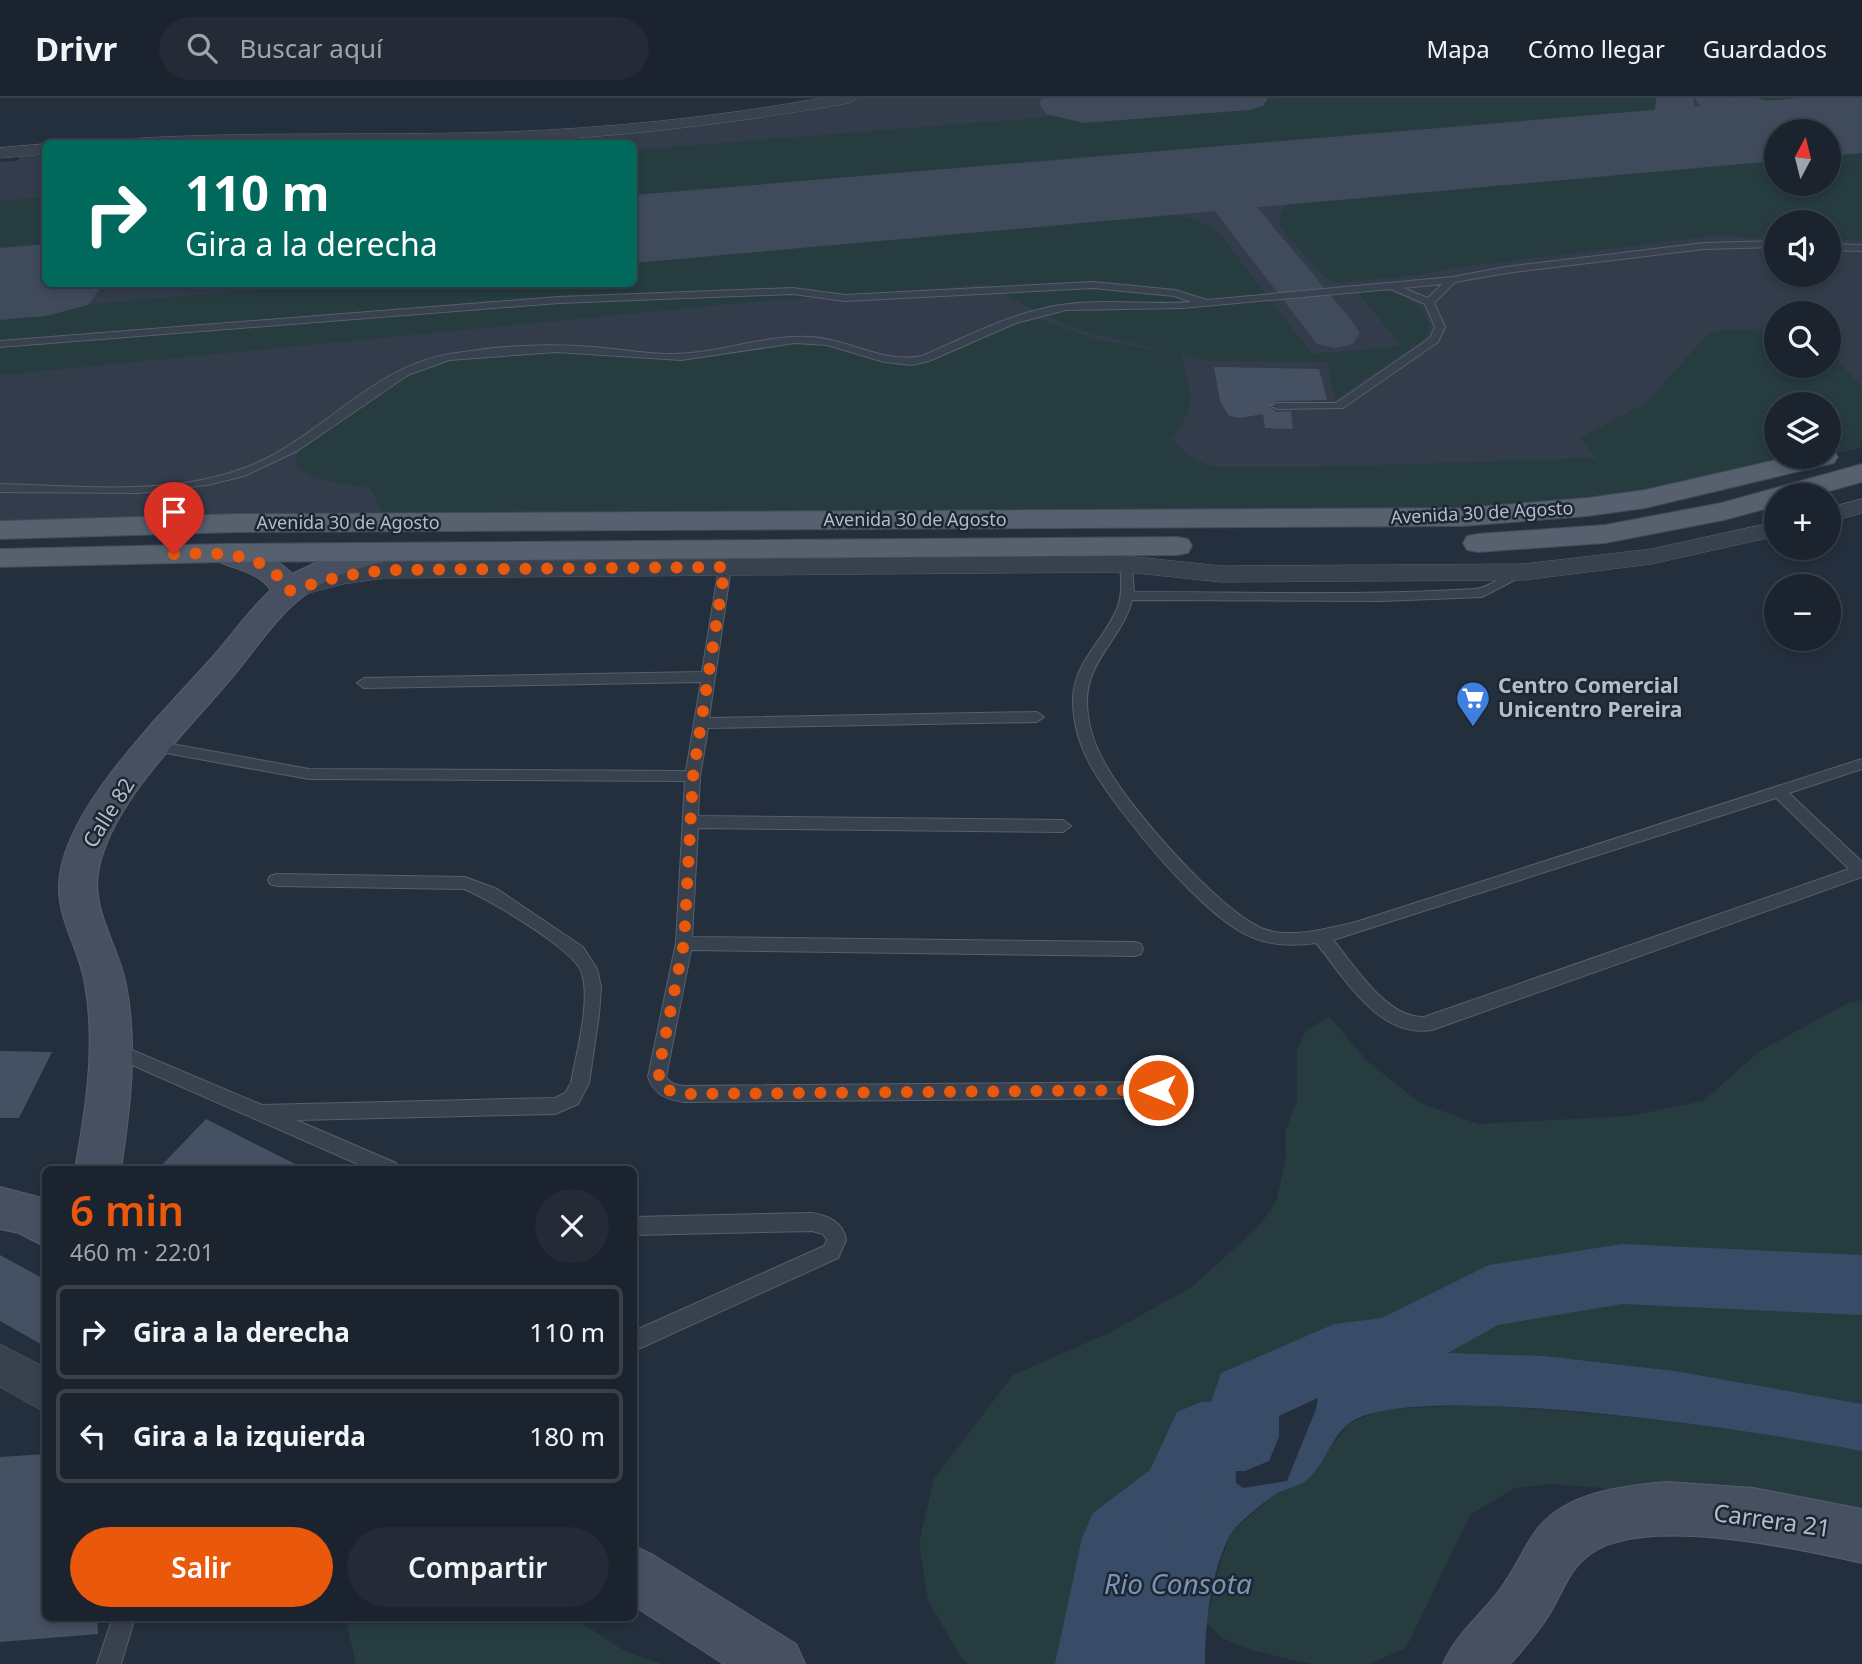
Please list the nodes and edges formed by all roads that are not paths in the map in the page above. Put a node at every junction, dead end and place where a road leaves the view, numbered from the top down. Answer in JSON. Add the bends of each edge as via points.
{"nodes":[{"id":1,"x":849,"y":98,"type":"edge"},
{"id":2,"x":185,"y":140,"type":"edge"},
{"id":3,"x":42,"y":149,"type":"edge"},
{"id":4,"x":0,"y":153,"type":"edge"},
{"id":5,"x":1764,"y":244,"type":"edge"},
{"id":6,"x":1841,"y":247,"type":"edge"},
{"id":7,"x":1862,"y":248,"type":"edge"},
{"id":8,"x":1452,"y":280,"type":"junction"},
{"id":9,"x":1392,"y":287,"type":"junction"},
{"id":10,"x":1429,"y":302,"type":"junction"},
{"id":11,"x":1206,"y":303,"type":"junction"},
{"id":12,"x":0,"y":344,"type":"edge"},
{"id":13,"x":1277,"y":406,"type":"dead end"},
{"id":14,"x":1862,"y":447,"type":"edge"},
{"id":15,"x":1841,"y":452,"type":"edge"},
{"id":16,"x":1771,"y":469,"type":"edge"},
{"id":17,"x":1862,"y":473,"type":"edge"},
{"id":18,"x":1826,"y":483,"type":"edge"},
{"id":19,"x":0,"y":488,"type":"edge"},
{"id":20,"x":1764,"y":500,"type":"edge"},
{"id":21,"x":1862,"y":506,"type":"edge"},
{"id":22,"x":1841,"y":511,"type":"edge"},
{"id":23,"x":0,"y":530,"type":"edge"},
{"id":24,"x":1764,"y":532,"type":"edge"},
{"id":25,"x":1543,"y":539,"type":"junction"},
{"id":26,"x":381,"y":552,"type":"junction"},
{"id":27,"x":224,"y":553,"type":"junction"},
{"id":28,"x":1122,"y":555,"type":"junction"},
{"id":29,"x":0,"y":558,"type":"edge"},
{"id":30,"x":725,"y":567,"type":"junction"},
{"id":31,"x":1532,"y":571,"type":"junction"},
{"id":32,"x":288,"y":591,"type":"junction"},
{"id":33,"x":1129,"y":596,"type":"junction"},
{"id":34,"x":707,"y":677,"type":"junction"},
{"id":35,"x":364,"y":683,"type":"dead end"},
{"id":36,"x":1037,"y":717,"type":"dead end"},
{"id":37,"x":703,"y":723,"type":"junction"},
{"id":38,"x":155,"y":746,"type":"junction"},
{"id":39,"x":1862,"y":764,"type":"edge"},
{"id":40,"x":693,"y":776,"type":"junction"},
{"id":41,"x":1779,"y":792,"type":"junction"},
{"id":42,"x":692,"y":822,"type":"junction"},
{"id":43,"x":1063,"y":826,"type":"dead end"},
{"id":44,"x":1862,"y":871,"type":"edge"},
{"id":45,"x":276,"y":880,"type":"dead end"},
{"id":46,"x":1320,"y":936,"type":"junction"},
{"id":47,"x":684,"y":943,"type":"junction"},
{"id":48,"x":1135,"y":948,"type":"dead end"},
{"id":49,"x":111,"y":1048,"type":"junction"},
{"id":50,"x":1158,"y":1090,"type":"dead end"},
{"id":51,"x":262,"y":1113,"type":"junction"},
{"id":52,"x":98,"y":1166,"type":"edge"},
{"id":53,"x":382,"y":1166,"type":"edge"},
{"id":54,"x":0,"y":1208,"type":"edge"},
{"id":55,"x":42,"y":1222,"type":"edge"},
{"id":56,"x":637,"y":1226,"type":"edge"},
{"id":57,"x":637,"y":1340,"type":"edge"},
{"id":58,"x":0,"y":1364,"type":"edge"},
{"id":59,"x":41,"y":1389,"type":"dead end"},
{"id":60,"x":1862,"y":1536,"type":"edge"},
{"id":61,"x":637,"y":1576,"type":"edge"},
{"id":62,"x":123,"y":1621,"type":"edge"},
{"id":63,"x":109,"y":1664,"type":"edge"},
{"id":64,"x":776,"y":1664,"type":"edge"},
{"id":65,"x":1472,"y":1664,"type":"edge"}],
"edges":[{"from":1,"to":2,"type":"street","via":[[748,116],[589,132]]},
{"from":3,"to":4,"type":"street"},
{"from":5,"to":8,"type":"lane","via":[[1704,246]]},
{"from":6,"to":7,"type":"lane"},
{"from":8,"to":9,"type":"lane"},
{"from":8,"to":10,"type":"lane"},
{"from":9,"to":10,"type":"lane"},
{"from":9,"to":11,"type":"lane"},
{"from":10,"to":13,"type":"lane","via":[[1440,327],[1434,340],[1345,404]]},
{"from":11,"to":12,"type":"lane","via":[[1175,293],[1093,285],[845,298],[793,291],[559,300]]},
{"from":11,"to":19,"type":"lane","via":[[1064,307],[905,363],[839,343],[788,339],[680,357],[564,348],[446,358],[406,371],[273,460],[219,479],[162,488]]},
{"from":14,"to":15,"type":"main road","name":"Avenida 30 de Agosto"},
{"from":16,"to":23,"type":"main road","name":"Avenida 30 de Agosto","via":[[1645,499],[1462,517],[237,523]]},
{"from":17,"to":18,"type":"main road"},
{"from":20,"to":25,"type":"main road","name":"Avenida 30 de Agosto","via":[[1668,523]]},
{"from":21,"to":22,"type":"street"},
{"from":24,"to":31,"type":"street","via":[[1700,549]]},
{"from":25,"to":28,"type":"main road","name":"Avenida 30 de Agosto"},
{"from":25,"to":31,"type":"street"},
{"from":26,"to":27,"type":"main road","name":"Avenida 30 de Agosto"},
{"from":26,"to":28,"type":"main road","name":"Avenida 30 de Agosto"},
{"from":26,"to":32,"type":"street","name":"Calle 82","via":[[324,570]]},
{"from":27,"to":29,"type":"main road","name":"Avenida 30 de Agosto"},
{"from":27,"to":32,"type":"street","via":[[272,570]]},
{"from":28,"to":30,"type":"street"},
{"from":28,"to":31,"type":"street","via":[[1222,574]]},
{"from":28,"to":33,"type":"lane"},
{"from":30,"to":32,"type":"street","via":[[385,570]]},
{"from":30,"to":34,"type":"lane"},
{"from":31,"to":33,"type":"lane","via":[[1482,593]]},
{"from":32,"to":38,"type":"street","name":"Calle 82"},
{"from":33,"to":46,"type":"lane","via":[[1082,679],[1082,719],[1099,768],[1121,802],[1208,898],[1233,919],[1272,937]]},
{"from":34,"to":35,"type":"lane"},
{"from":34,"to":37,"type":"lane"},
{"from":36,"to":37,"type":"lane"},
{"from":37,"to":40,"type":"lane"},
{"from":38,"to":40,"type":"lane","via":[[309,774]]},
{"from":38,"to":49,"type":"street","name":"Calle 82","via":[[103,813],[79,872],[80,909],[105,981]]},
{"from":39,"to":41,"type":"lane"},
{"from":40,"to":42,"type":"lane"},
{"from":41,"to":44,"type":"lane"},
{"from":41,"to":46,"type":"lane"},
{"from":42,"to":43,"type":"lane"},
{"from":42,"to":47,"type":"lane"},
{"from":44,"to":46,"type":"lane","via":[[1419,1026],[1391,1017],[1381,1008]]},
{"from":45,"to":51,"type":"lane","via":[[475,885],[577,951],[591,974],[592,991],[580,1083],[567,1103]]},
{"from":47,"to":48,"type":"lane"},
{"from":47,"to":50,"type":"lane","via":[[657,1077],[664,1089],[674,1093]]},
{"from":49,"to":51,"type":"lane"},
{"from":49,"to":52,"type":"street","name":"Calle 82"},
{"from":51,"to":53,"type":"lane"},
{"from":54,"to":55,"type":"street","via":[[29,1214]]},
{"from":56,"to":57,"type":"lane","via":[[824,1223],[834,1229],[837,1245],[831,1252]]},
{"from":58,"to":59,"type":"street"},
{"from":60,"to":65,"type":"street","name":"Carrera 21","via":[[1745,1514],[1681,1510],[1620,1513],[1591,1520],[1568,1536],[1547,1560],[1530,1595]]},
{"from":61,"to":64,"type":"street"},
{"from":62,"to":63,"type":"lane"}]}
